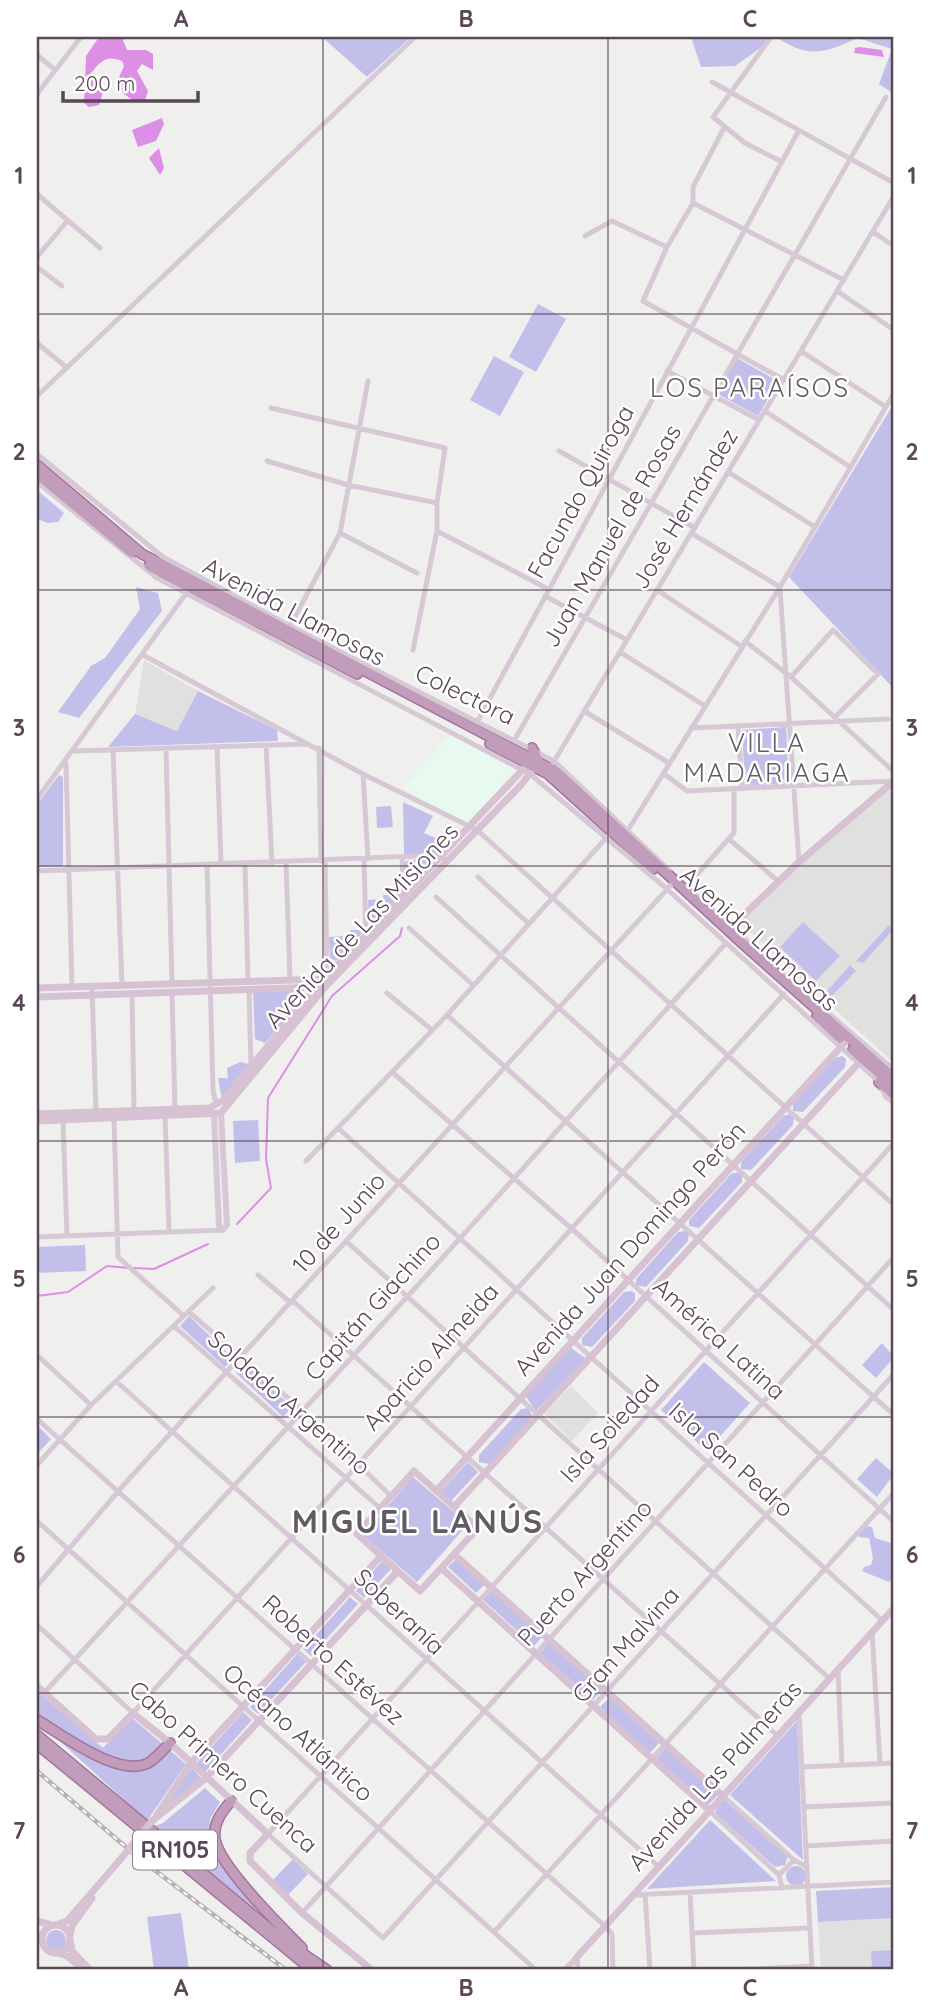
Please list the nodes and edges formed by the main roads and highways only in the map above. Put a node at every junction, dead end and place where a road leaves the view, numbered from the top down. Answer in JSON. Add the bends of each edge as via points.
{"nodes":[{"id":1,"x":37,"y":465,"type":"edge"},
{"id":2,"x":37,"y":474,"type":"edge"},
{"id":3,"x":192,"y":584,"type":"junction"},
{"id":4,"x":531,"y":763,"type":"junction"},
{"id":5,"x":894,"y":781,"type":"edge"},
{"id":6,"x":443,"y":858,"type":"junction"},
{"id":7,"x":730,"y":928,"type":"junction"},
{"id":8,"x":746,"y":950,"type":"junction"},
{"id":9,"x":326,"y":983,"type":"junction"},
{"id":10,"x":248,"y":986,"type":"junction"},
{"id":11,"x":37,"y":988,"type":"edge"},
{"id":12,"x":172,"y":988,"type":"junction"},
{"id":13,"x":92,"y":991,"type":"junction"},
{"id":14,"x":37,"y":997,"type":"edge"},
{"id":15,"x":847,"y":1040,"type":"junction"},
{"id":16,"x":865,"y":1057,"type":"junction"},
{"id":17,"x":894,"y":1078,"type":"edge"},
{"id":18,"x":879,"y":1082,"type":"road end"},
{"id":19,"x":894,"y":1086,"type":"edge"},
{"id":20,"x":894,"y":1094,"type":"edge"},
{"id":21,"x":216,"y":1104,"type":"junction"},
{"id":22,"x":37,"y":1114,"type":"edge"},
{"id":23,"x":217,"y":1114,"type":"junction"},
{"id":24,"x":96,"y":1115,"type":"junction"},
{"id":25,"x":37,"y":1121,"type":"edge"},
{"id":26,"x":436,"y":1491,"type":"junction"},
{"id":27,"x":454,"y":1507,"type":"junction"},
{"id":28,"x":454,"y":1554,"type":"junction"},
{"id":29,"x":382,"y":1556,"type":"junction"},
{"id":30,"x":441,"y":1568,"type":"junction"},
{"id":31,"x":398,"y":1571,"type":"junction"},
{"id":32,"x":894,"y":1608,"type":"edge"},
{"id":33,"x":37,"y":1686,"type":"edge"},
{"id":34,"x":133,"y":1713,"type":"joint"},
{"id":35,"x":37,"y":1720,"type":"edge"},
{"id":36,"x":37,"y":1735,"type":"edge"},
{"id":37,"x":170,"y":1743,"type":"junction"},
{"id":38,"x":37,"y":1744,"type":"edge"},
{"id":39,"x":191,"y":1763,"type":"junction"},
{"id":40,"x":206,"y":1778,"type":"junction"},
{"id":41,"x":723,"y":1796,"type":"junction"},
{"id":42,"x":231,"y":1801,"type":"junction"},
{"id":43,"x":710,"y":1811,"type":"junction"},
{"id":44,"x":152,"y":1821,"type":"junction"},
{"id":45,"x":104,"y":1880,"type":"junction"},
{"id":46,"x":37,"y":1921,"type":"edge"},
{"id":47,"x":54,"y":1925,"type":"junction"},
{"id":48,"x":37,"y":1929,"type":"edge"},
{"id":49,"x":70,"y":1938,"type":"junction"},
{"id":50,"x":41,"y":1939,"type":"junction"},
{"id":51,"x":57,"y":1953,"type":"junction"},
{"id":52,"x":577,"y":1957,"type":"road end"},
{"id":53,"x":314,"y":1966,"type":"edge"},
{"id":54,"x":84,"y":1970,"type":"edge"},
{"id":55,"x":90,"y":1970,"type":"edge"},
{"id":56,"x":327,"y":1970,"type":"edge"},
{"id":57,"x":372,"y":1970,"type":"edge"}],
"edges":[{"from":1,"to":3,"type":"highway","name":"Avenida Llamosas","via":[[142,554]]},
{"from":2,"to":3,"type":"highway","via":[[140,560]]},
{"from":3,"to":4,"type":"highway"},
{"from":4,"to":6,"type":"main road","name":"Avenida de Las Misiones"},
{"from":4,"to":7,"type":"highway","name":"Avenida Llamosas","via":[[552,765]]},
{"from":4,"to":8,"type":"highway","name":"Avenida Llamosas"},
{"from":5,"to":7,"type":"main road"},
{"from":6,"to":9,"type":"main road","name":"Avenida de Las Misiones"},
{"from":6,"to":9,"type":"main road","name":"Avenida de Las Misiones"},
{"from":7,"to":8,"type":"highway","name":"Avenida Llamosas"},
{"from":8,"to":15,"type":"highway","name":"Avenida Llamosas"},
{"from":9,"to":10,"type":"main road"},
{"from":9,"to":10,"type":"main road","via":[[290,980]]},
{"from":9,"to":21,"type":"main road","name":"Avenida de Las Misiones"},
{"from":9,"to":23,"type":"main road","name":"Avenida de Las Misiones"},
{"from":10,"to":12,"type":"main road"},
{"from":11,"to":13,"type":"main road"},
{"from":12,"to":13,"type":"main road","via":[[122,986]]},
{"from":12,"to":13,"type":"main road","via":[[132,994]]},
{"from":13,"to":14,"type":"main road"},
{"from":15,"to":16,"type":"highway","name":"Avenida Llamosas"},
{"from":15,"to":26,"type":"main road","name":"Avenida Juan Domingo Perón"},
{"from":16,"to":17,"type":"highway","name":"Avenida Llamosas"},
{"from":16,"to":19,"type":"highway","name":"Avenida Llamosas"},
{"from":16,"to":27,"type":"main road","name":"Avenida Juan Domingo Perón"},
{"from":18,"to":20,"type":"highway"},
{"from":21,"to":23,"type":"main road"},
{"from":21,"to":24,"type":"main road"},
{"from":22,"to":24,"type":"main road"},
{"from":23,"to":24,"type":"main road"},
{"from":24,"to":25,"type":"main road"},
{"from":26,"to":27,"type":"main road"},
{"from":26,"to":29,"type":"main road","via":[[414,1471],[357,1534]]},
{"from":27,"to":28,"type":"main road","via":[[478,1528]]},
{"from":28,"to":30,"type":"main road"},
{"from":28,"to":41,"type":"main road"},
{"from":29,"to":31,"type":"main road"},
{"from":29,"to":39,"type":"main road"},
{"from":30,"to":31,"type":"main road","via":[[420,1591]]},
{"from":30,"to":43,"type":"main road"},
{"from":31,"to":40,"type":"main road"},
{"from":32,"to":41,"type":"main road","name":"Avenida Las Palmeras"},
{"from":33,"to":34,"type":"main road","name":"Aparicio Almeida","via":[[103,1741]]},
{"from":34,"to":37,"type":"main road","name":"Cabo Primero Cuenca"},
{"from":35,"to":37,"type":"highway","via":[[125,1766],[150,1762]]},
{"from":36,"to":53,"type":"highway","number":"RN105"},
{"from":37,"to":39,"type":"main road","name":"Cabo Primero Cuenca"},
{"from":38,"to":53,"type":"highway","number":"RN105"},
{"from":39,"to":40,"type":"main road","name":"Cabo Primero Cuenca"},
{"from":39,"to":44,"type":"main road"},
{"from":40,"to":42,"type":"main road","name":"Cabo Primero Cuenca"},
{"from":40,"to":44,"type":"main road"},
{"from":41,"to":43,"type":"main road","name":"Avenida Las Palmeras"},
{"from":42,"to":53,"type":"highway","via":[[215,1829],[221,1855]]},
{"from":42,"to":57,"type":"main road","name":"Cabo Primero Cuenca","via":[[268,1834],[248,1858],[302,1913]]},
{"from":43,"to":52,"type":"main road","name":"Avenida Las Palmeras"},
{"from":44,"to":45,"type":"main road","bridge":true},
{"from":45,"to":47,"type":"main road","via":[[67,1921]]},
{"from":45,"to":49,"type":"main road","via":[[72,1926]]},
{"from":46,"to":47,"type":"main road"},
{"from":47,"to":49,"type":"main road","via":[[63,1927]]},
{"from":47,"to":50,"type":"main road"},
{"from":48,"to":50,"type":"main road"},
{"from":49,"to":51,"type":"main road","via":[[67,1948]]},
{"from":49,"to":55,"type":"main road","via":[[72,1951]]},
{"from":50,"to":51,"type":"main road","via":[[48,1951]]},
{"from":51,"to":54,"type":"main road"},
{"from":53,"to":56,"type":"highway","number":"RN105"}]}
